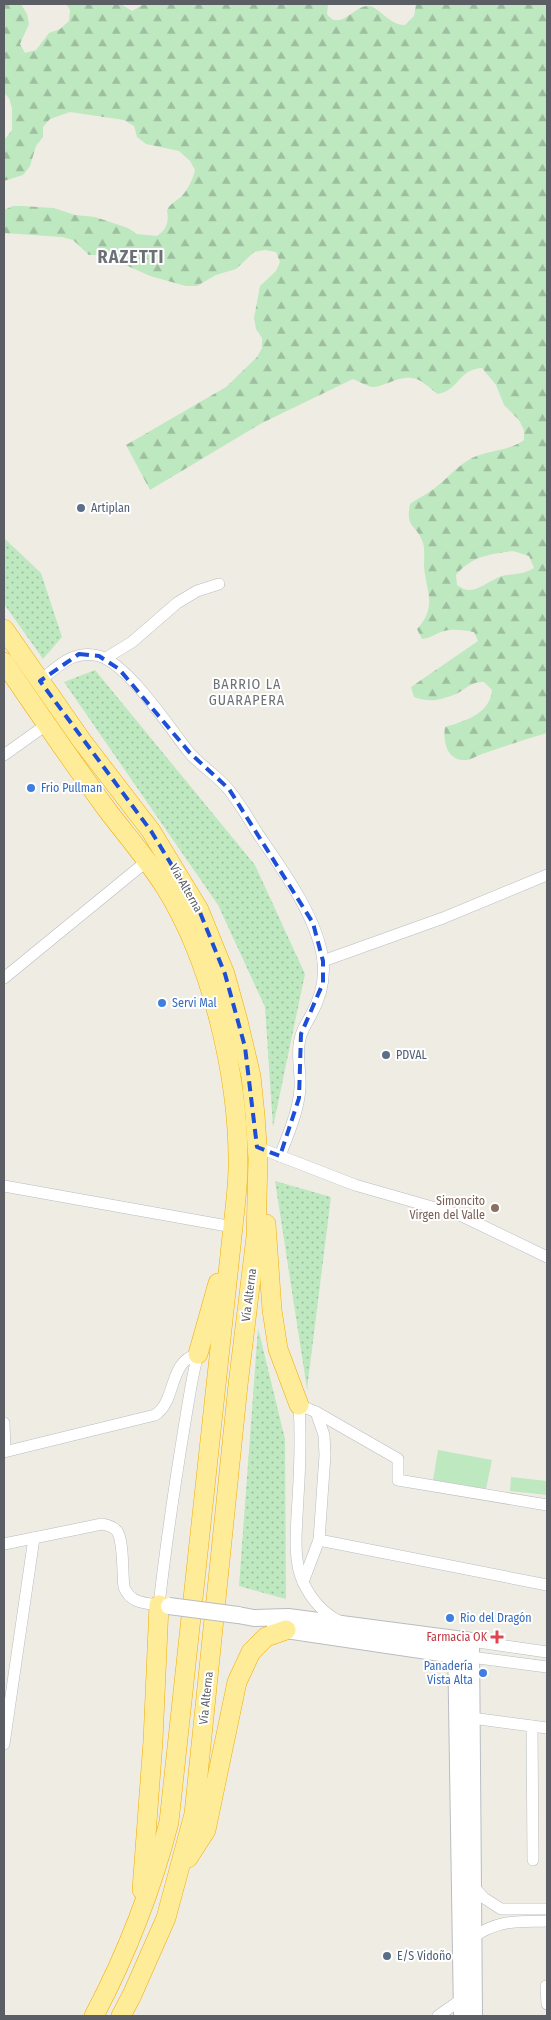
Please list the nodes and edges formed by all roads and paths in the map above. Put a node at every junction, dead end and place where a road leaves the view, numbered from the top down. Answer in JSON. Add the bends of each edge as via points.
{"nodes":[{"id":1,"x":219,"y":584,"type":"dead end"},
{"id":2,"x":4,"y":628,"type":"edge"},
{"id":3,"x":106,"y":658,"type":"junction"},
{"id":4,"x":4,"y":662,"type":"edge"},
{"id":5,"x":40,"y":681,"type":"junction"},
{"id":6,"x":46,"y":724,"type":"junction"},
{"id":7,"x":4,"y":755,"type":"edge"},
{"id":8,"x":147,"y":861,"type":"junction"},
{"id":9,"x":547,"y":875,"type":"edge"},
{"id":10,"x":323,"y":961,"type":"junction"},
{"id":11,"x":5,"y":975,"type":"edge"},
{"id":12,"x":258,"y":1153,"type":"junction"},
{"id":13,"x":280,"y":1156,"type":"junction"},
{"id":14,"x":4,"y":1186,"type":"edge"},
{"id":15,"x":233,"y":1227,"type":"junction"},
{"id":16,"x":547,"y":1257,"type":"edge"},
{"id":17,"x":198,"y":1354,"type":"junction"},
{"id":18,"x":307,"y":1409,"type":"junction"},
{"id":19,"x":4,"y":1423,"type":"edge"},
{"id":20,"x":5,"y":1452,"type":"edge"},
{"id":21,"x":547,"y":1506,"type":"edge"},
{"id":22,"x":34,"y":1538,"type":"junction"},
{"id":23,"x":319,"y":1540,"type":"junction"},
{"id":24,"x":4,"y":1544,"type":"edge"},
{"id":25,"x":303,"y":1582,"type":"junction"},
{"id":26,"x":547,"y":1585,"type":"edge"},
{"id":27,"x":164,"y":1605,"type":"junction"},
{"id":28,"x":246,"y":1616,"type":"junction"},
{"id":29,"x":347,"y":1625,"type":"junction"},
{"id":30,"x":286,"y":1630,"type":"junction"},
{"id":31,"x":464,"y":1648,"type":"junction"},
{"id":32,"x":547,"y":1652,"type":"edge"},
{"id":33,"x":547,"y":1667,"type":"edge"},
{"id":34,"x":464,"y":1717,"type":"junction"},
{"id":35,"x":532,"y":1726,"type":"junction"},
{"id":36,"x":547,"y":1728,"type":"edge"},
{"id":37,"x":4,"y":1744,"type":"edge"},
{"id":38,"x":534,"y":1860,"type":"dead end"},
{"id":39,"x":179,"y":1871,"type":"junction"},
{"id":40,"x":472,"y":1885,"type":"junction"},
{"id":41,"x":501,"y":1909,"type":"junction"},
{"id":42,"x":547,"y":1909,"type":"edge"},
{"id":43,"x":139,"y":1915,"type":"junction"},
{"id":44,"x":468,"y":1921,"type":"junction"},
{"id":45,"x":547,"y":1921,"type":"edge"},
{"id":46,"x":547,"y":1986,"type":"edge"},
{"id":47,"x":132,"y":1996,"type":"junction"},
{"id":48,"x":462,"y":2000,"type":"junction"},
{"id":49,"x":547,"y":2004,"type":"edge"},
{"id":50,"x":94,"y":2016,"type":"edge"},
{"id":51,"x":121,"y":2016,"type":"edge"},
{"id":52,"x":126,"y":2016,"type":"edge"},
{"id":53,"x":438,"y":2016,"type":"edge"},
{"id":54,"x":462,"y":2016,"type":"edge"},
{"id":55,"x":474,"y":2016,"type":"edge"}],
"edges":[{"from":1,"to":3,"type":"street","via":[[197,591],[178,603],[132,642]]},
{"from":2,"to":5,"type":"highway","name":"Vía Alterna"},
{"from":3,"to":5,"type":"street","via":[[79,654],[64,661]]},
{"from":3,"to":10,"type":"street","via":[[148,699],[196,759],[229,789],[313,923]]},
{"from":4,"to":6,"type":"highway","name":"Vía Alterna"},
{"from":5,"to":12,"type":"highway","name":"Vía Alterna","via":[[150,831],[199,910],[225,974],[245,1047]]},
{"from":6,"to":7,"type":"street"},
{"from":6,"to":8,"type":"highway","name":"Vía Alterna"},
{"from":8,"to":11,"type":"street"},
{"from":8,"to":15,"type":"highway","name":"Vía Alterna","via":[[166,888],[196,949],[212,994],[232,1088],[237,1134]]},
{"from":9,"to":10,"type":"street","via":[[443,918]]},
{"from":10,"to":13,"type":"street","via":[[320,995],[299,1042],[297,1109]]},
{"from":12,"to":13,"type":"street"},
{"from":12,"to":18,"type":"highway","via":[[278,1349],[285,1371]]},
{"from":12,"to":39,"type":"highway","name":"Vía Alterna","via":[[256,1236],[199,1777],[194,1814]]},
{"from":13,"to":16,"type":"street","via":[[356,1185],[460,1214]]},
{"from":14,"to":15,"type":"street"},
{"from":15,"to":17,"type":"highway"},
{"from":15,"to":43,"type":"highway","name":"Vía Alterna","via":[[170,1822],[157,1869]]},
{"from":17,"to":20,"type":"street","via":[[187,1358],[180,1367],[164,1406],[155,1415]]},
{"from":17,"to":27,"type":"street","via":[[165,1551]]},
{"from":18,"to":21,"type":"street","via":[[398,1459],[398,1480]]},
{"from":18,"to":23,"type":"street","via":[[324,1435]]},
{"from":18,"to":25,"type":"street","via":[[301,1434],[296,1540]]},
{"from":19,"to":20,"type":"street"},
{"from":22,"to":24,"type":"street"},
{"from":22,"to":27,"type":"street","via":[[102,1524],[114,1528],[120,1539],[126,1593],[132,1600]]},
{"from":22,"to":37,"type":"street"},
{"from":23,"to":25,"type":"street"},
{"from":23,"to":26,"type":"street"},
{"from":25,"to":29,"type":"street","via":[[326,1615]]},
{"from":27,"to":28,"type":"main road","bridge":true},
{"from":27,"to":43,"type":"highway"},
{"from":28,"to":29,"type":"main road","via":[[288,1617]]},
{"from":28,"to":30,"type":"main road"},
{"from":29,"to":31,"type":"main road"},
{"from":30,"to":31,"type":"main road"},
{"from":30,"to":39,"type":"highway","via":[[266,1637],[252,1652],[237,1682],[206,1830]]},
{"from":31,"to":32,"type":"street"},
{"from":31,"to":33,"type":"street"},
{"from":31,"to":34,"type":"main road"},
{"from":34,"to":35,"type":"street"},
{"from":34,"to":40,"type":"main road"},
{"from":34,"to":44,"type":"main road"},
{"from":35,"to":36,"type":"street"},
{"from":35,"to":38,"type":"street"},
{"from":39,"to":47,"type":"highway","name":"Vía Alterna","via":[[166,1918]]},
{"from":40,"to":41,"type":"street"},
{"from":40,"to":44,"type":"main road"},
{"from":41,"to":42,"type":"street"},
{"from":41,"to":44,"type":"street"},
{"from":43,"to":50,"type":"highway","name":"Vía Alterna","via":[[117,1973]]},
{"from":44,"to":45,"type":"street","via":[[484,1929],[498,1923]]},
{"from":44,"to":48,"type":"main road"},
{"from":44,"to":55,"type":"main road"},
{"from":46,"to":49,"type":"street"},
{"from":47,"to":51,"type":"highway","name":"Vía Alterna"},
{"from":47,"to":52,"type":"highway"},
{"from":48,"to":53,"type":"street"},
{"from":48,"to":54,"type":"main road"}]}
